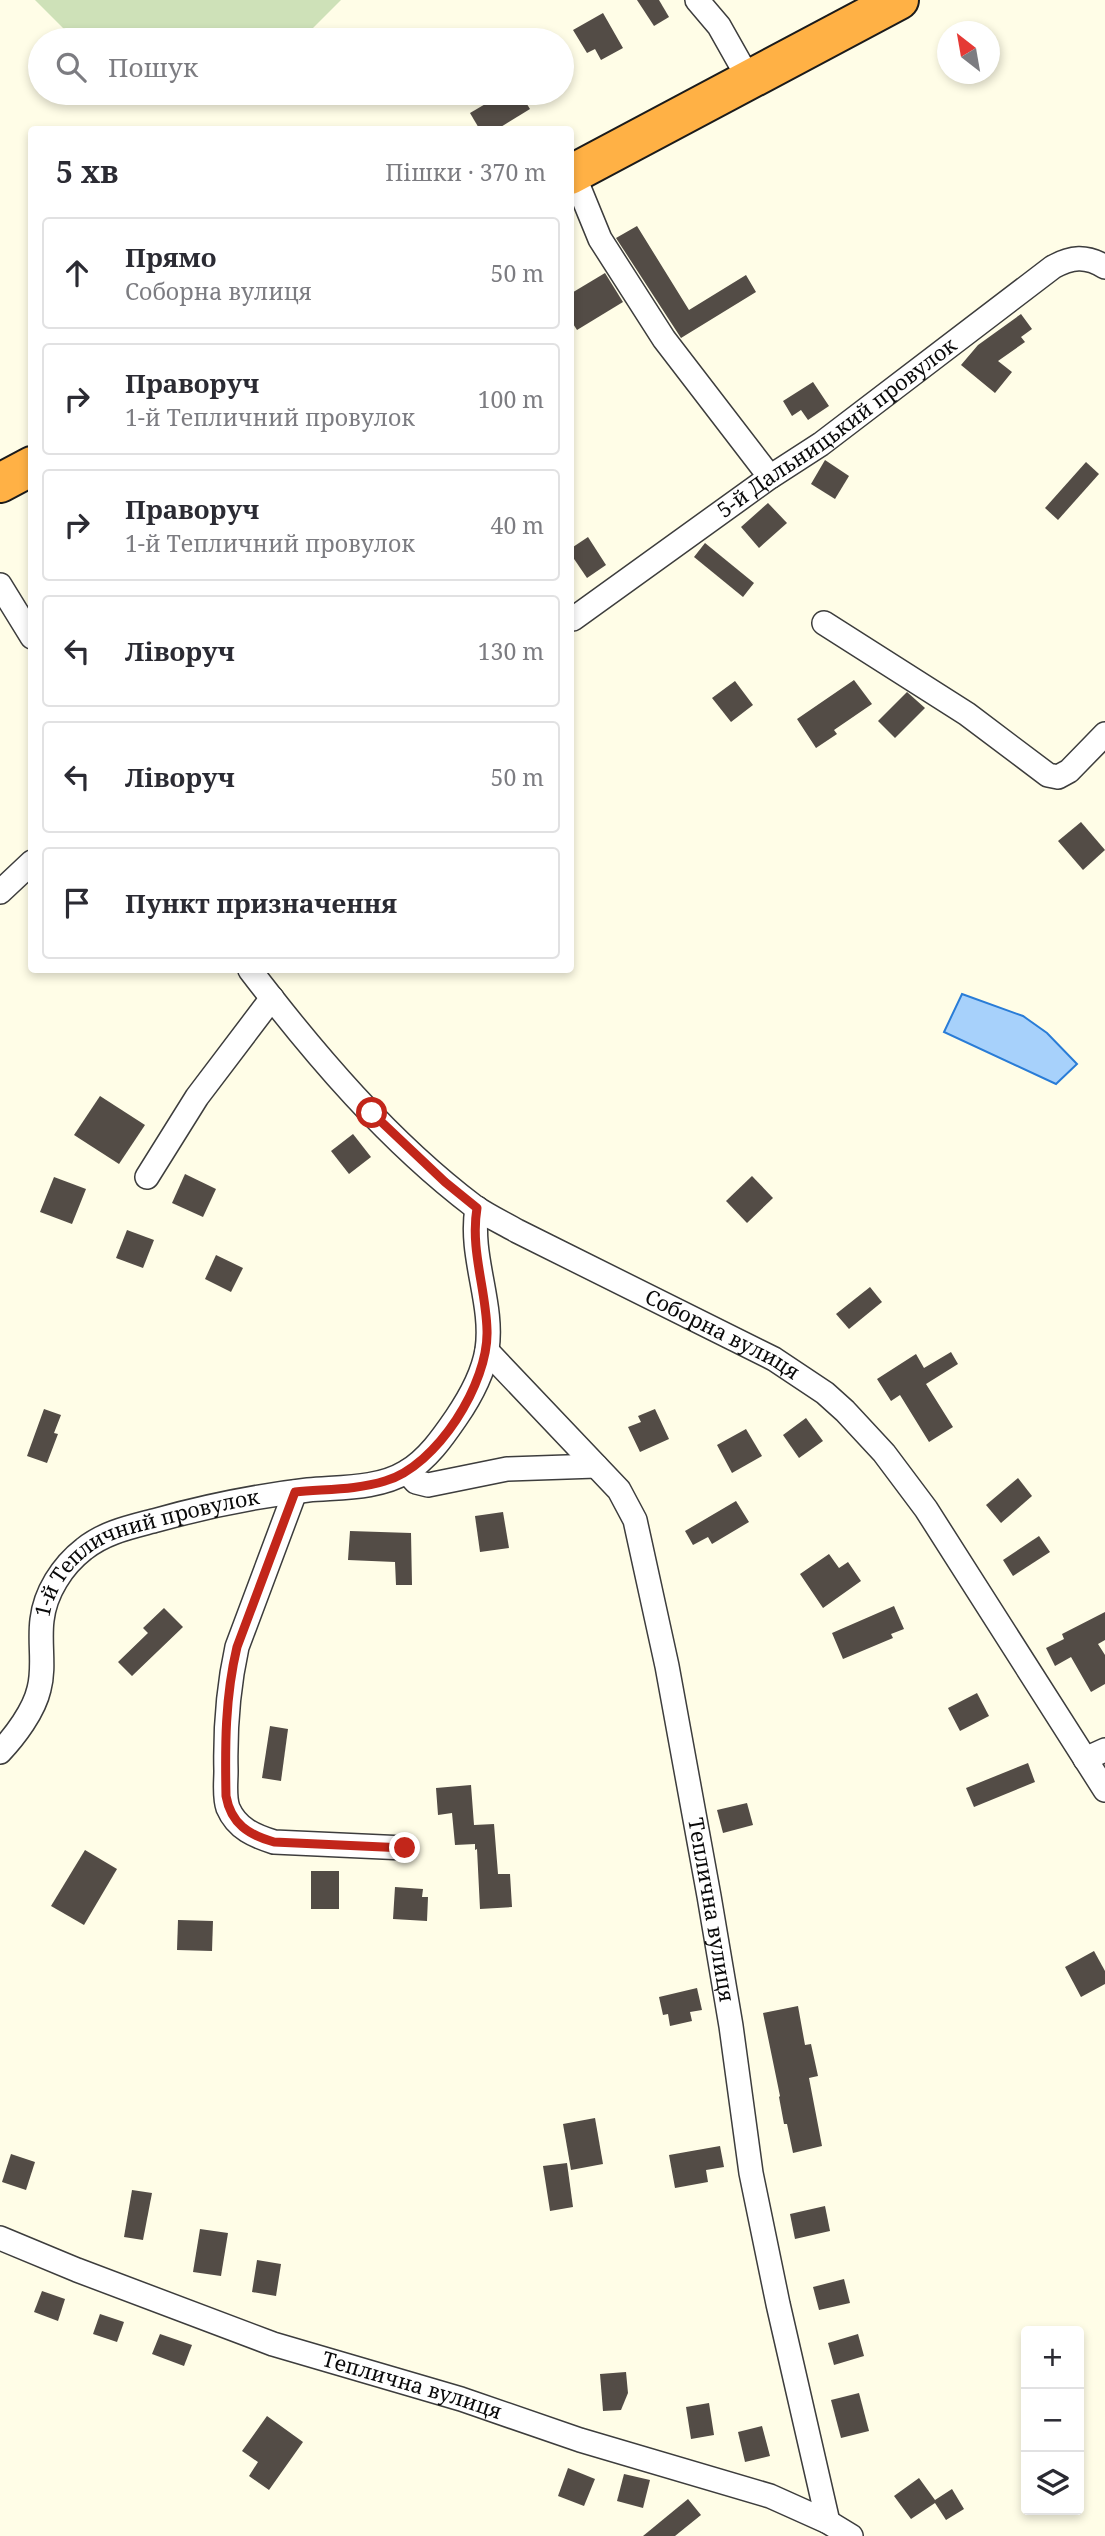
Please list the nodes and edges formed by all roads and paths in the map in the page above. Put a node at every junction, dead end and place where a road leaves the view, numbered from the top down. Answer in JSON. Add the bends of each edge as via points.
{"nodes":[{"id":1,"x":697,"y":0,"type":"edge"},
{"id":2,"x":899,"y":0,"type":"edge"},
{"id":3,"x":750,"y":81,"type":"junction"},
{"id":4,"x":574,"y":173,"type":"edge"},
{"id":5,"x":574,"y":179,"type":"edge"},
{"id":6,"x":1105,"y":267,"type":"edge"},
{"id":7,"x":28,"y":468,"type":"edge"},
{"id":8,"x":770,"y":477,"type":"junction"},
{"id":9,"x":0,"y":483,"type":"edge"},
{"id":10,"x":0,"y":585,"type":"edge"},
{"id":11,"x":574,"y":618,"type":"edge"},
{"id":12,"x":824,"y":623,"type":"dead end"},
{"id":13,"x":28,"y":630,"type":"edge"},
{"id":14,"x":1105,"y":734,"type":"edge"},
{"id":15,"x":28,"y":866,"type":"edge"},
{"id":16,"x":0,"y":892,"type":"edge"},
{"id":17,"x":252,"y":973,"type":"edge"},
{"id":18,"x":272,"y":998,"type":"junction"},
{"id":19,"x":147,"y":1177,"type":"dead end"},
{"id":20,"x":477,"y":1208,"type":"junction"},
{"id":21,"x":487,"y":1351,"type":"junction"},
{"id":22,"x":596,"y":1466,"type":"junction"},
{"id":23,"x":407,"y":1472,"type":"junction"},
{"id":24,"x":295,"y":1492,"type":"junction"},
{"id":25,"x":0,"y":1752,"type":"edge"},
{"id":26,"x":1095,"y":1754,"type":"edge"},
{"id":27,"x":1105,"y":1790,"type":"edge"},
{"id":28,"x":405,"y":1848,"type":"dead end"},
{"id":29,"x":0,"y":2238,"type":"edge"},
{"id":30,"x":828,"y":2522,"type":"junction"},
{"id":31,"x":851,"y":2536,"type":"edge"}],
"edges":[{"from":1,"to":3,"type":"street","via":[[719,26]]},
{"from":2,"to":3,"type":"highway"},
{"from":3,"to":4,"type":"highway"},
{"from":5,"to":8,"type":"street","via":[[600,239],[657,328]]},
{"from":6,"to":8,"type":"street","name":"5-й Дальницький провулок","via":[[1077,258],[1053,267],[821,444]]},
{"from":7,"to":9,"type":"highway"},
{"from":8,"to":11,"type":"street","name":"5-й Дальницький провулок"},
{"from":10,"to":13,"type":"street"},
{"from":12,"to":14,"type":"street","via":[[967,714],[1048,775],[1058,777],[1069,771]]},
{"from":15,"to":16,"type":"street"},
{"from":17,"to":18,"type":"street","name":"Соборна вулиця"},
{"from":18,"to":19,"type":"street","via":[[197,1097]]},
{"from":18,"to":20,"type":"street","name":"Соборна вулиця","via":[[372,1113]]},
{"from":20,"to":21,"type":"street","name":"1-й Тепличний провулок","via":[[474,1244],[485,1305]]},
{"from":20,"to":26,"type":"street","name":"Соборна вулиця","via":[[774,1359],[825,1393],[884,1453],[926,1509]]},
{"from":21,"to":22,"type":"street","name":"Теплична вулиця"},
{"from":21,"to":23,"type":"street","name":"1-й Тепличний провулок","via":[[462,1410],[436,1445]]},
{"from":22,"to":23,"type":"street","via":[[507,1469],[428,1485],[416,1482]]},
{"from":22,"to":30,"type":"street","name":"Теплична вулиця","via":[[629,1506],[645,1558],[732,2026],[751,2173]]},
{"from":23,"to":24,"type":"street","name":"1-й Тепличний провулок","via":[[376,1483]]},
{"from":24,"to":25,"type":"street","name":"1-й Тепличний провулок","via":[[209,1506],[117,1530],[82,1550],[66,1566],[46,1602],[39,1691]]},
{"from":24,"to":28,"type":"street","via":[[232,1668],[225,1720],[228,1808],[243,1829],[274,1842]]},
{"from":26,"to":27,"type":"street","name":"Соборна вулиця"},
{"from":29,"to":30,"type":"street","name":"Теплична вулиця","via":[[273,2344],[747,2488]]},
{"from":30,"to":31,"type":"street","name":"Теплична вулиця"}]}
